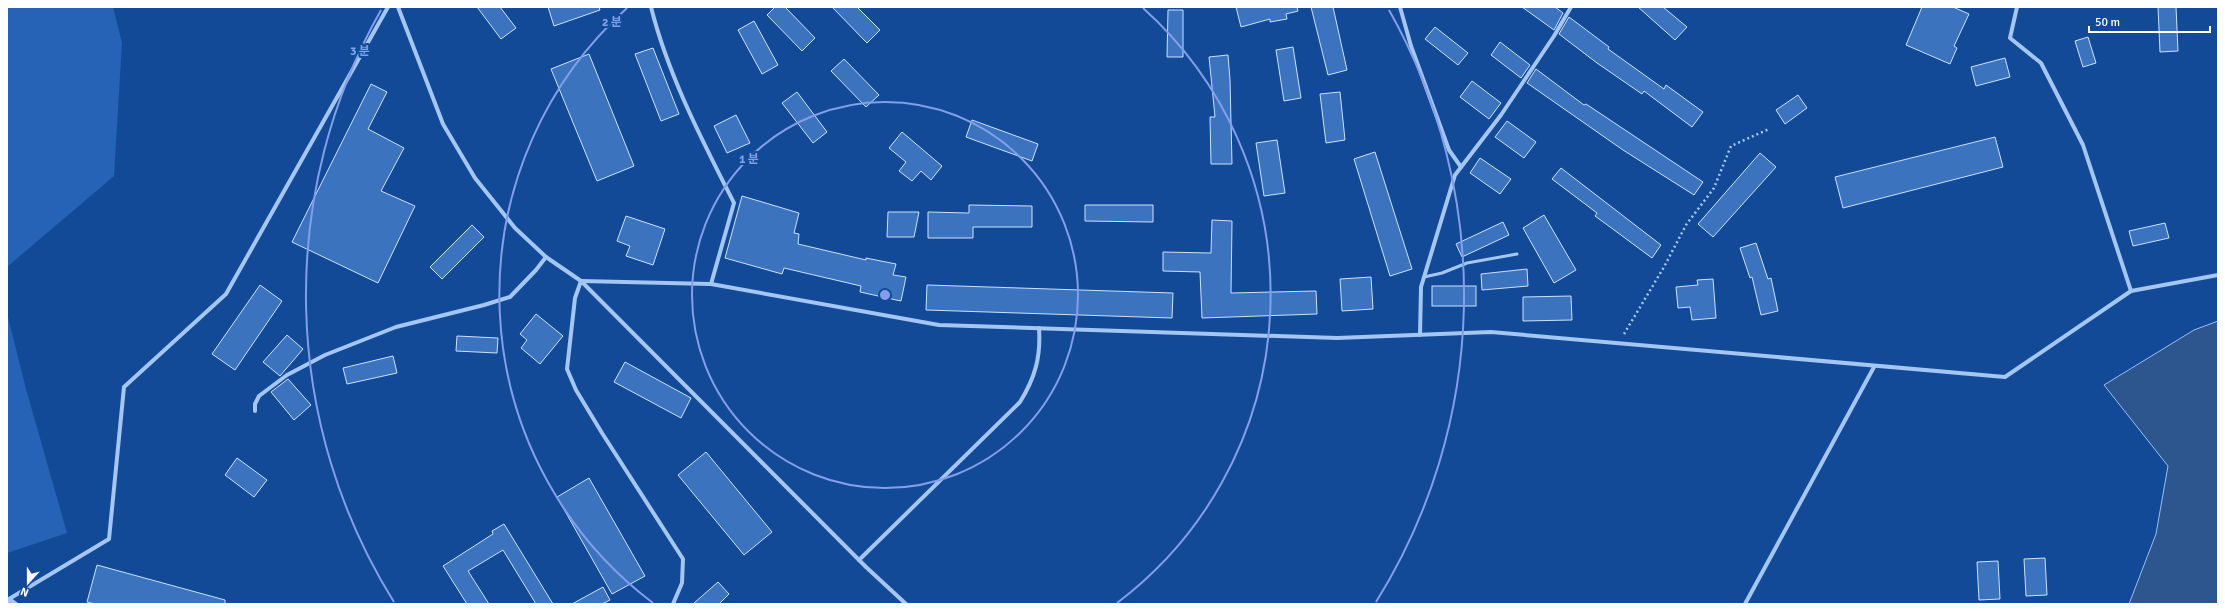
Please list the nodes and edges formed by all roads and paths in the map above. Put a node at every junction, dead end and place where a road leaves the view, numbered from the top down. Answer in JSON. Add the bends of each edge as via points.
{"nodes":[{"id":1,"x":388,"y":7,"type":"edge"},
{"id":2,"x":398,"y":7,"type":"edge"},
{"id":3,"x":652,"y":7,"type":"edge"},
{"id":4,"x":1400,"y":7,"type":"edge"},
{"id":5,"x":1570,"y":7,"type":"edge"},
{"id":6,"x":2017,"y":7,"type":"edge"},
{"id":7,"x":1769,"y":129,"type":"dead end"},
{"id":8,"x":1461,"y":167,"type":"junction"},
{"id":9,"x":1517,"y":254,"type":"dead end"},
{"id":10,"x":546,"y":257,"type":"junction"},
{"id":11,"x":2218,"y":275,"type":"edge"},
{"id":12,"x":1424,"y":277,"type":"junction"},
{"id":13,"x":581,"y":281,"type":"junction"},
{"id":14,"x":711,"y":284,"type":"junction"},
{"id":15,"x":2131,"y":291,"type":"junction"},
{"id":16,"x":1039,"y":328,"type":"junction"},
{"id":17,"x":1420,"y":335,"type":"junction"},
{"id":18,"x":1620,"y":343,"type":"junction"},
{"id":19,"x":1874,"y":367,"type":"junction"},
{"id":20,"x":256,"y":411,"type":"dead end"},
{"id":21,"x":859,"y":560,"type":"junction"},
{"id":22,"x":9,"y":599,"type":"junction"},
{"id":23,"x":8,"y":604,"type":"edge"},
{"id":24,"x":16,"y":604,"type":"edge"},
{"id":25,"x":673,"y":604,"type":"edge"},
{"id":26,"x":906,"y":604,"type":"edge"},
{"id":27,"x":1745,"y":604,"type":"edge"}],
"edges":[{"from":1,"to":22,"type":"street","via":[[226,294],[124,387],[109,539]]},
{"from":2,"to":10,"type":"street","via":[[443,124],[475,178],[515,228]]},
{"from":3,"to":14,"type":"street","via":[[660,41],[702,139],[734,203]]},
{"from":4,"to":8,"type":"street","via":[[1411,46],[1449,150]]},
{"from":5,"to":8,"type":"street","via":[[1554,36],[1501,114]]},
{"from":6,"to":15,"type":"street","via":[[2010,38],[2041,63],[2083,145]]},
{"from":7,"to":18,"type":"path","via":[[1731,146],[1714,188],[1686,225]]},
{"from":8,"to":12,"type":"street","via":[[1455,175]]},
{"from":9,"to":12,"type":"lane","via":[[1467,263]]},
{"from":10,"to":13,"type":"street"},
{"from":10,"to":20,"type":"street","via":[[510,297],[484,306],[396,326],[325,355],[287,375],[259,396]]},
{"from":11,"to":15,"type":"street"},
{"from":12,"to":17,"type":"street","via":[[1421,288]]},
{"from":13,"to":14,"type":"street"},
{"from":13,"to":21,"type":"street"},
{"from":13,"to":25,"type":"street","via":[[575,298],[567,369],[576,390],[602,433],[683,559],[682,584]]},
{"from":14,"to":16,"type":"street","via":[[939,325]]},
{"from":15,"to":19,"type":"street","via":[[2005,377]]},
{"from":16,"to":17,"type":"street","via":[[1337,338]]},
{"from":16,"to":21,"type":"street","via":[[1038,365],[1020,402]]},
{"from":17,"to":18,"type":"street","via":[[1491,332]]},
{"from":18,"to":19,"type":"street"},
{"from":19,"to":27,"type":"street"},
{"from":21,"to":26,"type":"street"},
{"from":22,"to":23,"type":"street"},
{"from":22,"to":24,"type":"street"}]}
